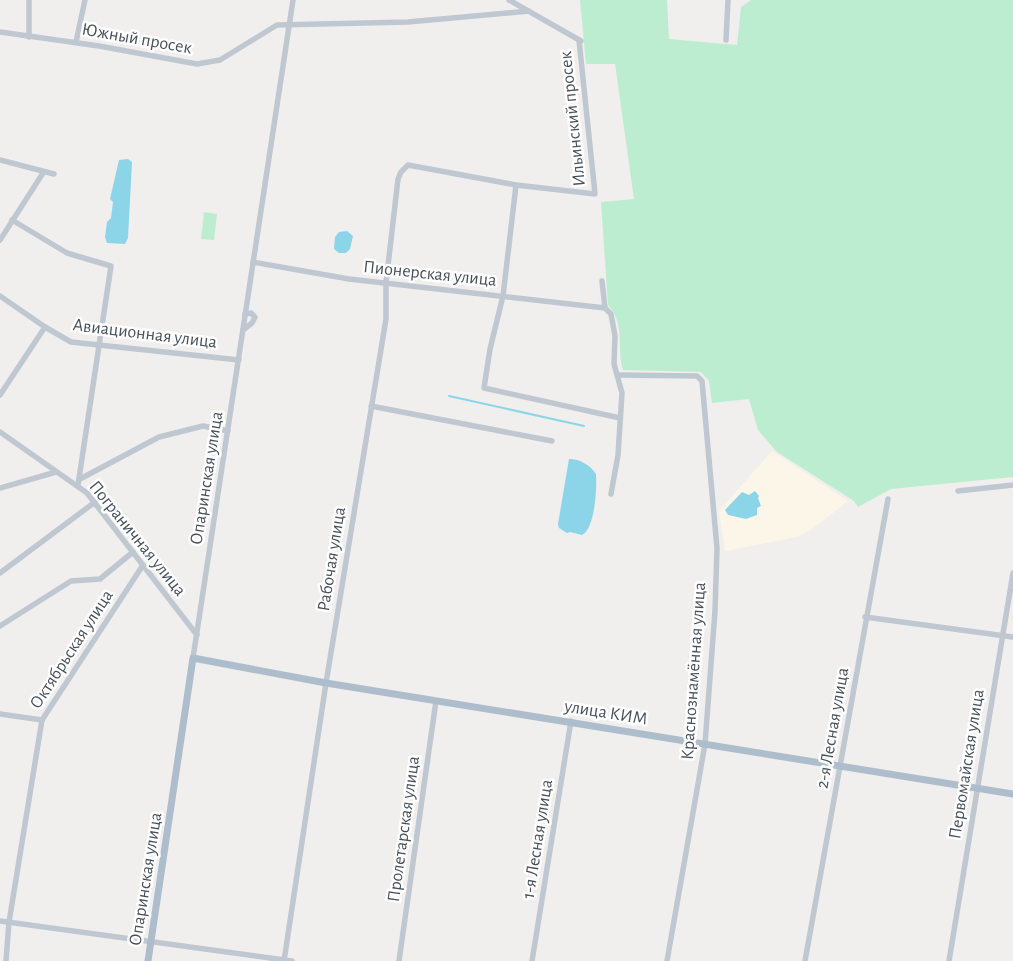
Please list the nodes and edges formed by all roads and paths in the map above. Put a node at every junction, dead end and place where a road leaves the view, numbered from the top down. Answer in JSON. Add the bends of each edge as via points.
{"nodes":[{"id":1,"x":29,"y":0,"type":"edge"},
{"id":2,"x":85,"y":0,"type":"edge"},
{"id":3,"x":293,"y":0,"type":"edge"},
{"id":4,"x":509,"y":0,"type":"edge"},
{"id":5,"x":728,"y":0,"type":"edge"},
{"id":6,"x":529,"y":11,"type":"junction"},
{"id":7,"x":289,"y":26,"type":"junction"},
{"id":8,"x":0,"y":32,"type":"edge"},
{"id":9,"x":28,"y":37,"type":"junction"},
{"id":10,"x":726,"y":40,"type":"dead end"},
{"id":11,"x":76,"y":42,"type":"junction"},
{"id":12,"x":0,"y":160,"type":"edge"},
{"id":13,"x":43,"y":173,"type":"junction"},
{"id":14,"x":54,"y":174,"type":"dead end"},
{"id":15,"x":516,"y":185,"type":"junction"},
{"id":16,"x":12,"y":220,"type":"junction"},
{"id":17,"x":0,"y":240,"type":"edge"},
{"id":18,"x":253,"y":262,"type":"junction"},
{"id":19,"x":602,"y":281,"type":"dead end"},
{"id":20,"x":386,"y":283,"type":"junction"},
{"id":21,"x":0,"y":296,"type":"edge"},
{"id":22,"x":503,"y":296,"type":"junction"},
{"id":23,"x":605,"y":308,"type":"junction"},
{"id":24,"x":245,"y":314,"type":"junction"},
{"id":25,"x":45,"y":327,"type":"junction"},
{"id":26,"x":243,"y":330,"type":"junction"},
{"id":27,"x":100,"y":346,"type":"junction"},
{"id":28,"x":239,"y":360,"type":"junction"},
{"id":29,"x":618,"y":375,"type":"junction"},
{"id":30,"x":0,"y":395,"type":"edge"},
{"id":31,"x":371,"y":406,"type":"junction"},
{"id":32,"x":620,"y":418,"type":"junction"},
{"id":33,"x":228,"y":431,"type":"junction"},
{"id":34,"x":0,"y":432,"type":"edge"},
{"id":35,"x":552,"y":441,"type":"dead end"},
{"id":36,"x":56,"y":472,"type":"junction"},
{"id":37,"x":80,"y":479,"type":"junction"},
{"id":38,"x":78,"y":485,"type":"junction"},
{"id":39,"x":1013,"y":485,"type":"edge"},
{"id":40,"x":0,"y":488,"type":"edge"},
{"id":41,"x":958,"y":491,"type":"dead end"},
{"id":42,"x":612,"y":494,"type":"dead end"},
{"id":43,"x":888,"y":499,"type":"dead end"},
{"id":44,"x":95,"y":502,"type":"junction"},
{"id":45,"x":133,"y":552,"type":"junction"},
{"id":46,"x":143,"y":565,"type":"junction"},
{"id":47,"x":0,"y":573,"type":"edge"},
{"id":48,"x":1013,"y":573,"type":"edge"},
{"id":49,"x":865,"y":617,"type":"junction"},
{"id":50,"x":0,"y":626,"type":"edge"},
{"id":51,"x":197,"y":635,"type":"junction"},
{"id":52,"x":1002,"y":636,"type":"junction"},
{"id":53,"x":1013,"y":637,"type":"edge"},
{"id":54,"x":193,"y":658,"type":"junction"},
{"id":55,"x":326,"y":683,"type":"junction"},
{"id":56,"x":436,"y":701,"type":"junction"},
{"id":57,"x":0,"y":714,"type":"edge"},
{"id":58,"x":42,"y":720,"type":"junction"},
{"id":59,"x":571,"y":721,"type":"junction"},
{"id":60,"x":705,"y":744,"type":"junction"},
{"id":61,"x":841,"y":766,"type":"junction"},
{"id":62,"x":977,"y":788,"type":"junction"},
{"id":63,"x":1013,"y":794,"type":"edge"},
{"id":64,"x":0,"y":921,"type":"edge"},
{"id":65,"x":8,"y":922,"type":"junction"},
{"id":66,"x":150,"y":942,"type":"junction"},
{"id":67,"x":284,"y":960,"type":"edge"},
{"id":68,"x":6,"y":961,"type":"edge"},
{"id":69,"x":148,"y":961,"type":"edge"},
{"id":70,"x":292,"y":961,"type":"edge"},
{"id":71,"x":399,"y":961,"type":"edge"},
{"id":72,"x":532,"y":961,"type":"edge"},
{"id":73,"x":667,"y":961,"type":"edge"},
{"id":74,"x":805,"y":961,"type":"edge"},
{"id":75,"x":949,"y":961,"type":"edge"}],
"edges":[{"from":1,"to":9,"type":"street"},
{"from":2,"to":11,"type":"street"},
{"from":3,"to":7,"type":"street","name":"Опаринская улица"},
{"from":4,"to":6,"type":"street","name":"Ильинский просек"},
{"from":5,"to":10,"type":"street"},
{"from":6,"to":7,"type":"street","name":"Южный просек","via":[[408,22]]},
{"from":6,"to":15,"type":"street","name":"Ильинский просек","via":[[580,40],[595,194]]},
{"from":7,"to":11,"type":"street","name":"Южный просек","via":[[277,25],[220,60],[197,64]]},
{"from":7,"to":18,"type":"street","name":"Опаринская улица"},
{"from":8,"to":9,"type":"street","name":"Южный просек"},
{"from":9,"to":11,"type":"street","name":"Южный просек"},
{"from":12,"to":13,"type":"street"},
{"from":13,"to":14,"type":"street"},
{"from":13,"to":16,"type":"street"},
{"from":15,"to":20,"type":"street","name":"Рабочая улица","via":[[408,166],[400,172]]},
{"from":15,"to":22,"type":"street"},
{"from":16,"to":17,"type":"street"},
{"from":16,"to":27,"type":"street","via":[[68,253],[111,266]]},
{"from":18,"to":20,"type":"street","name":"Пионерская улица","via":[[349,280]]},
{"from":18,"to":24,"type":"street","name":"Опаринская улица"},
{"from":19,"to":23,"type":"street"},
{"from":20,"to":22,"type":"street","name":"Пионерская улица"},
{"from":20,"to":31,"type":"street","name":"Рабочая улица","via":[[386,319]]},
{"from":21,"to":25,"type":"street","name":"Авиационная улица"},
{"from":22,"to":23,"type":"street","name":"Пионерская улица"},
{"from":22,"to":32,"type":"street","via":[[484,388]]},
{"from":23,"to":29,"type":"street","via":[[611,314],[615,336],[614,364]]},
{"from":24,"to":26,"type":"street","name":"Опаринская улица"},
{"from":24,"to":26,"type":"street","via":[[251,313],[254,320]]},
{"from":25,"to":27,"type":"street","name":"Авиационная улица","via":[[71,342]]},
{"from":25,"to":30,"type":"street"},
{"from":26,"to":28,"type":"street","name":"Опаринская улица"},
{"from":27,"to":28,"type":"street","name":"Авиационная улица"},
{"from":27,"to":37,"type":"street"},
{"from":28,"to":33,"type":"street","name":"Опаринская улица"},
{"from":29,"to":32,"type":"street","via":[[622,393]]},
{"from":29,"to":60,"type":"street","name":"Краснознамённая улица","via":[[697,376],[702,382],[717,548]]},
{"from":31,"to":35,"type":"street"},
{"from":31,"to":55,"type":"street","name":"Рабочая улица"},
{"from":32,"to":42,"type":"street"},
{"from":33,"to":37,"type":"street","via":[[203,426],[159,437]]},
{"from":33,"to":51,"type":"street","name":"Опаринская улица"},
{"from":34,"to":36,"type":"street","name":"Пограничная улица"},
{"from":36,"to":38,"type":"street","name":"Пограничная улица"},
{"from":36,"to":40,"type":"street"},
{"from":37,"to":38,"type":"street"},
{"from":38,"to":44,"type":"street","name":"Пограничная улица"},
{"from":39,"to":41,"type":"street"},
{"from":43,"to":49,"type":"street","name":"2-я Лесная улица"},
{"from":44,"to":45,"type":"street","name":"Пограничная улица"},
{"from":44,"to":47,"type":"street"},
{"from":45,"to":46,"type":"street","name":"Пограничная улица"},
{"from":45,"to":50,"type":"street","via":[[100,579],[71,581]]},
{"from":46,"to":51,"type":"street","name":"Пограничная улица"},
{"from":46,"to":58,"type":"street","name":"Октябрьская улица"},
{"from":48,"to":52,"type":"street","name":"Первомайская улица"},
{"from":49,"to":52,"type":"street"},
{"from":49,"to":61,"type":"street","name":"2-я Лесная улица"},
{"from":51,"to":54,"type":"street","name":"Опаринская улица"},
{"from":52,"to":53,"type":"street"},
{"from":52,"to":62,"type":"street","name":"Первомайская улица"},
{"from":54,"to":55,"type":"main road","name":"улица КИМ"},
{"from":54,"to":66,"type":"main road","name":"Опаринская улица"},
{"from":55,"to":56,"type":"main road","name":"улица КИМ"},
{"from":55,"to":67,"type":"street","name":"Рабочая улица"},
{"from":56,"to":59,"type":"main road","name":"улица КИМ"},
{"from":56,"to":71,"type":"street","name":"Пролетарская улица"},
{"from":57,"to":58,"type":"street"},
{"from":58,"to":65,"type":"street","name":"Октябрьская улица"},
{"from":59,"to":60,"type":"main road","name":"улица КИМ"},
{"from":59,"to":72,"type":"street","name":"1-я Лесная улица"},
{"from":60,"to":61,"type":"main road","name":"улица КИМ"},
{"from":60,"to":73,"type":"street","name":"Краснознамённая улица"},
{"from":61,"to":62,"type":"main road","name":"улица КИМ"},
{"from":61,"to":74,"type":"street","name":"2-я Лесная улица"},
{"from":62,"to":63,"type":"main road","name":"улица КИМ"},
{"from":62,"to":75,"type":"street","name":"Первомайская улица"},
{"from":64,"to":65,"type":"street"},
{"from":65,"to":66,"type":"street"},
{"from":65,"to":68,"type":"street","name":"Октябрьская улица"},
{"from":66,"to":67,"type":"street"},
{"from":66,"to":69,"type":"main road","name":"Опаринская улица"},
{"from":67,"to":70,"type":"street"}]}
